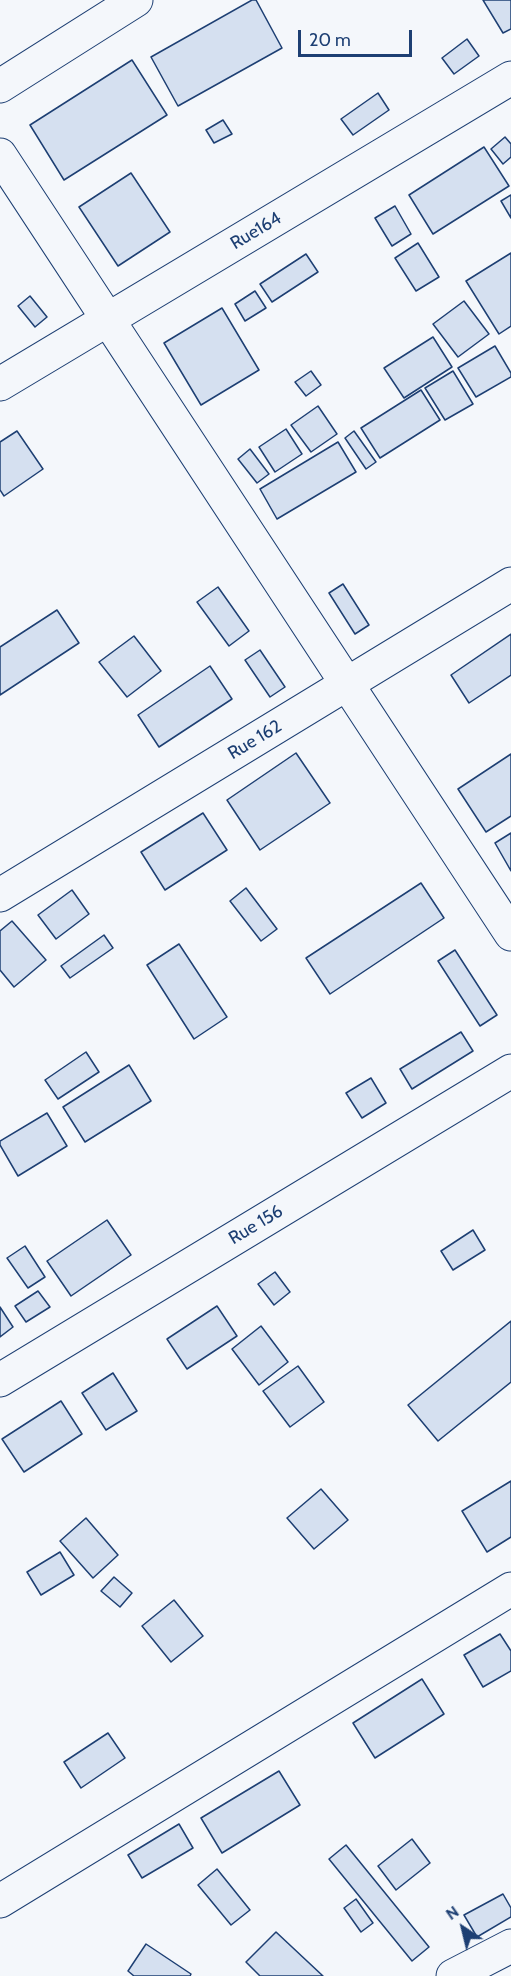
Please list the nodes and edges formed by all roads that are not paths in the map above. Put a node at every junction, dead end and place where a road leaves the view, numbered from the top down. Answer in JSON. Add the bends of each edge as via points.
{"nodes":[{"id":1,"x":136,"y":0,"type":"edge"},
{"id":2,"x":511,"y":78,"type":"edge"},
{"id":3,"x":0,"y":86,"type":"edge"},
{"id":4,"x":0,"y":155,"type":"edge"},
{"id":5,"x":109,"y":319,"type":"junction"},
{"id":6,"x":0,"y":384,"type":"edge"},
{"id":7,"x":511,"y":584,"type":"edge"},
{"id":8,"x":347,"y":684,"type":"junction"},
{"id":9,"x":0,"y":895,"type":"edge"},
{"id":10,"x":511,"y":934,"type":"edge"},
{"id":11,"x":511,"y":1071,"type":"edge"},
{"id":12,"x":0,"y":1380,"type":"edge"},
{"id":13,"x":511,"y":1589,"type":"edge"},
{"id":14,"x":0,"y":1901,"type":"edge"},
{"id":15,"x":511,"y":1946,"type":"edge"},
{"id":16,"x":453,"y":1976,"type":"edge"}],
"edges":[{"from":1,"to":3,"type":"street"},
{"from":2,"to":5,"type":"street","name":"Rue164"},
{"from":4,"to":5,"type":"street"},
{"from":5,"to":6,"type":"street","name":"Rue164"},
{"from":5,"to":8,"type":"street"},
{"from":7,"to":8,"type":"street","name":"Rue 162"},
{"from":8,"to":9,"type":"street","name":"Rue 162"},
{"from":8,"to":10,"type":"street"},
{"from":11,"to":12,"type":"street","name":"Rue 156"},
{"from":13,"to":14,"type":"street"},
{"from":15,"to":16,"type":"street"}]}
